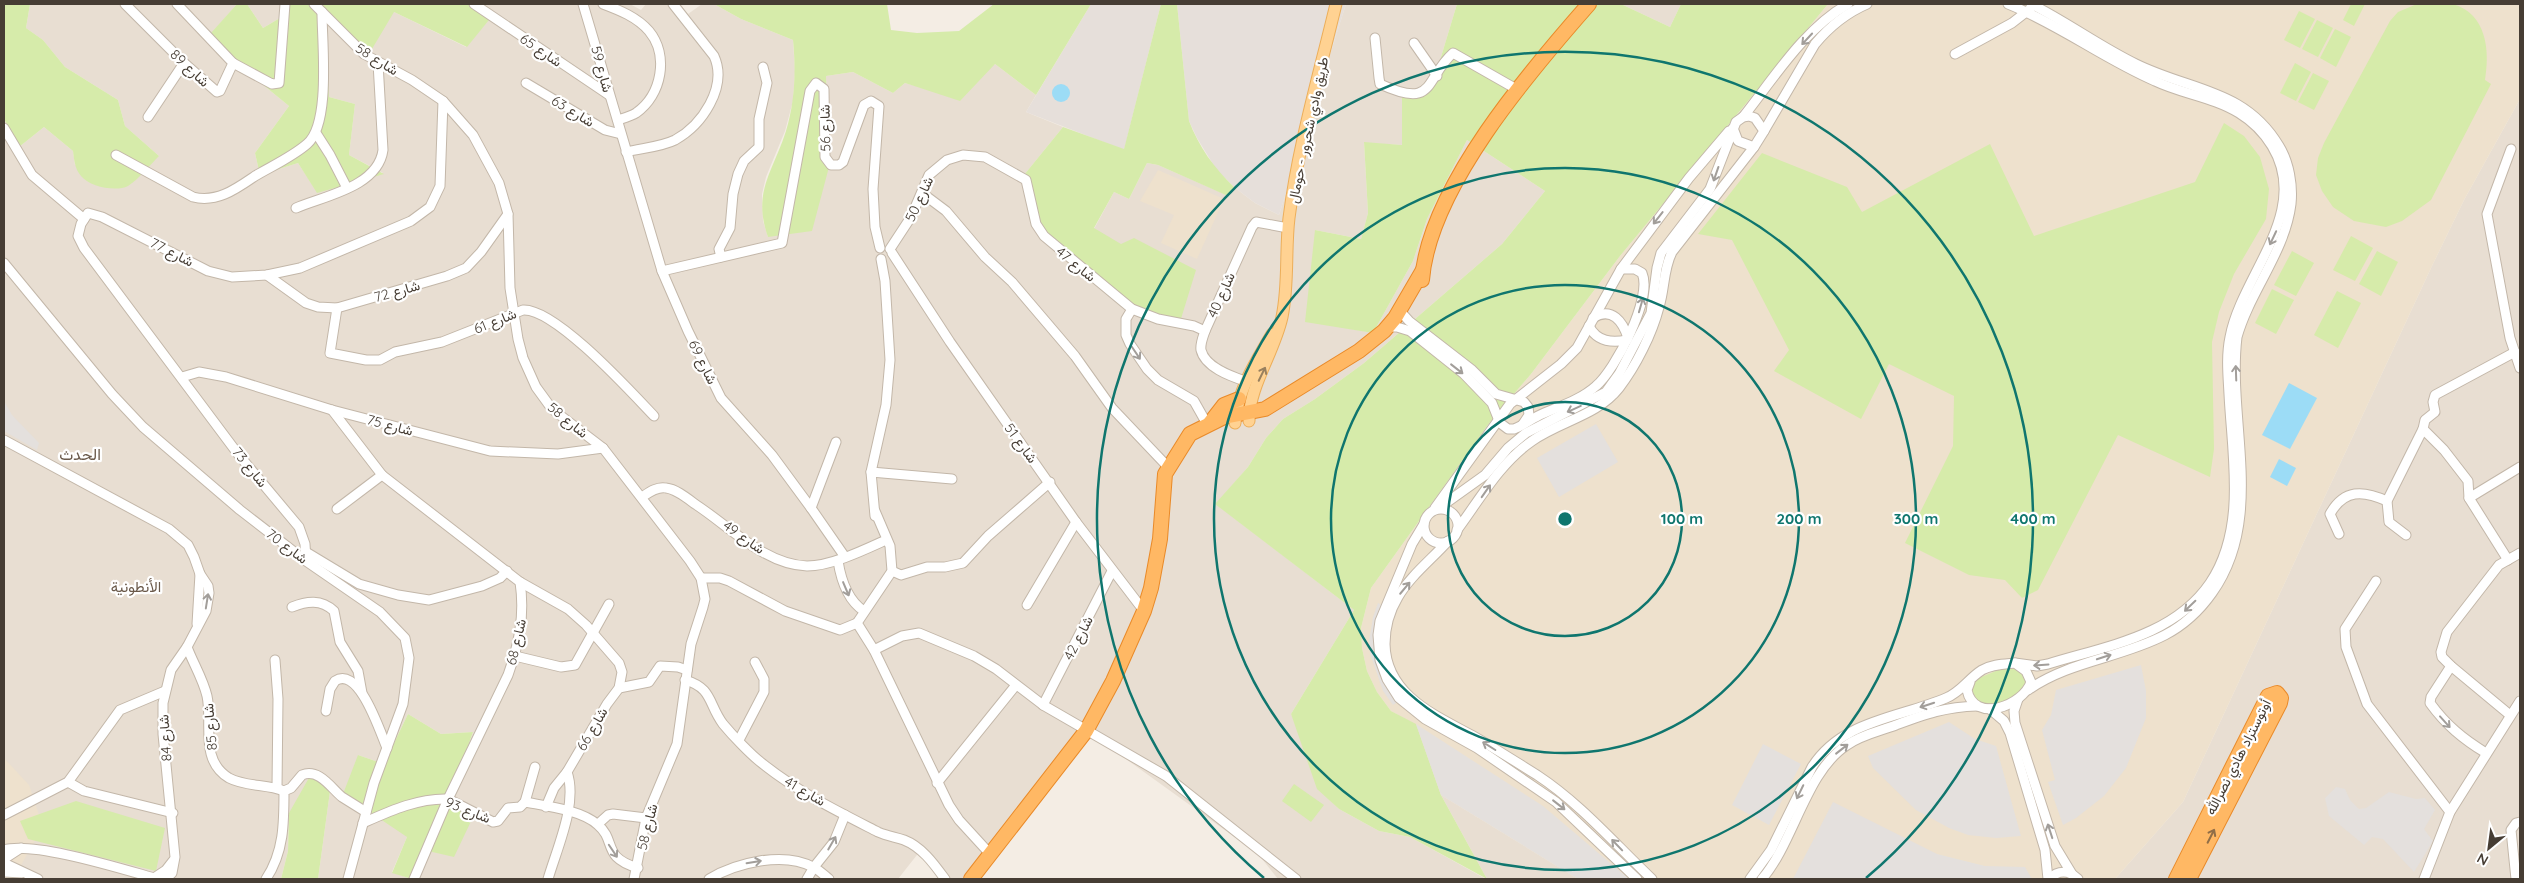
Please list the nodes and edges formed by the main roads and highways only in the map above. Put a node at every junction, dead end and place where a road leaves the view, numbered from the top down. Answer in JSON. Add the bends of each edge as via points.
{"nodes":[{"id":1,"x":1336,"y":4,"type":"edge"},
{"id":2,"x":1589,"y":4,"type":"edge"},
{"id":3,"x":1282,"y":317,"type":"junction"},
{"id":4,"x":1239,"y":398,"type":"junction"},
{"id":5,"x":1242,"y":418,"type":"junction"},
{"id":6,"x":1208,"y":423,"type":"junction"},
{"id":7,"x":1186,"y":442,"type":"junction"},
{"id":8,"x":971,"y":879,"type":"edge"},
{"id":9,"x":2176,"y":879,"type":"edge"},
{"id":10,"x":2189,"y":879,"type":"edge"}],
"edges":[{"from":1,"to":3,"type":"main road","name":"طريق وادي شحرور - حومال","via":[[1299,156],[1288,228],[1286,295]]},
{"from":2,"to":5,"type":"highway","via":[[1518,90],[1470,159],[1445,201],[1423,270],[1397,320],[1359,351],[1265,409]]},
{"from":3,"to":4,"type":"main road","name":"طريق وادي شحرور - حومال","via":[[1245,381]]},
{"from":5,"to":3,"type":"main road","name":"طريق وادي شحرور - حومال","one_way":true,"via":[[1277,338]]},
{"from":4,"to":5,"type":"main road","name":"طريق وادي شحرور - حومال"},
{"from":4,"to":6,"type":"highway","via":[[1224,406]]},
{"from":5,"to":6,"type":"highway"},
{"from":5,"to":7,"type":"highway"},
{"from":6,"to":7,"type":"highway","via":[[1190,434]]},
{"from":7,"to":8,"type":"highway","via":[[1168,467],[1162,488],[1160,539],[1144,611],[1113,681],[1086,731]]},
{"from":10,"to":9,"type":"highway","name":"أوتوستراد هادي نصرالله","one_way":true,"via":[[2280,703],[2277,693],[2268,696]]}]}
